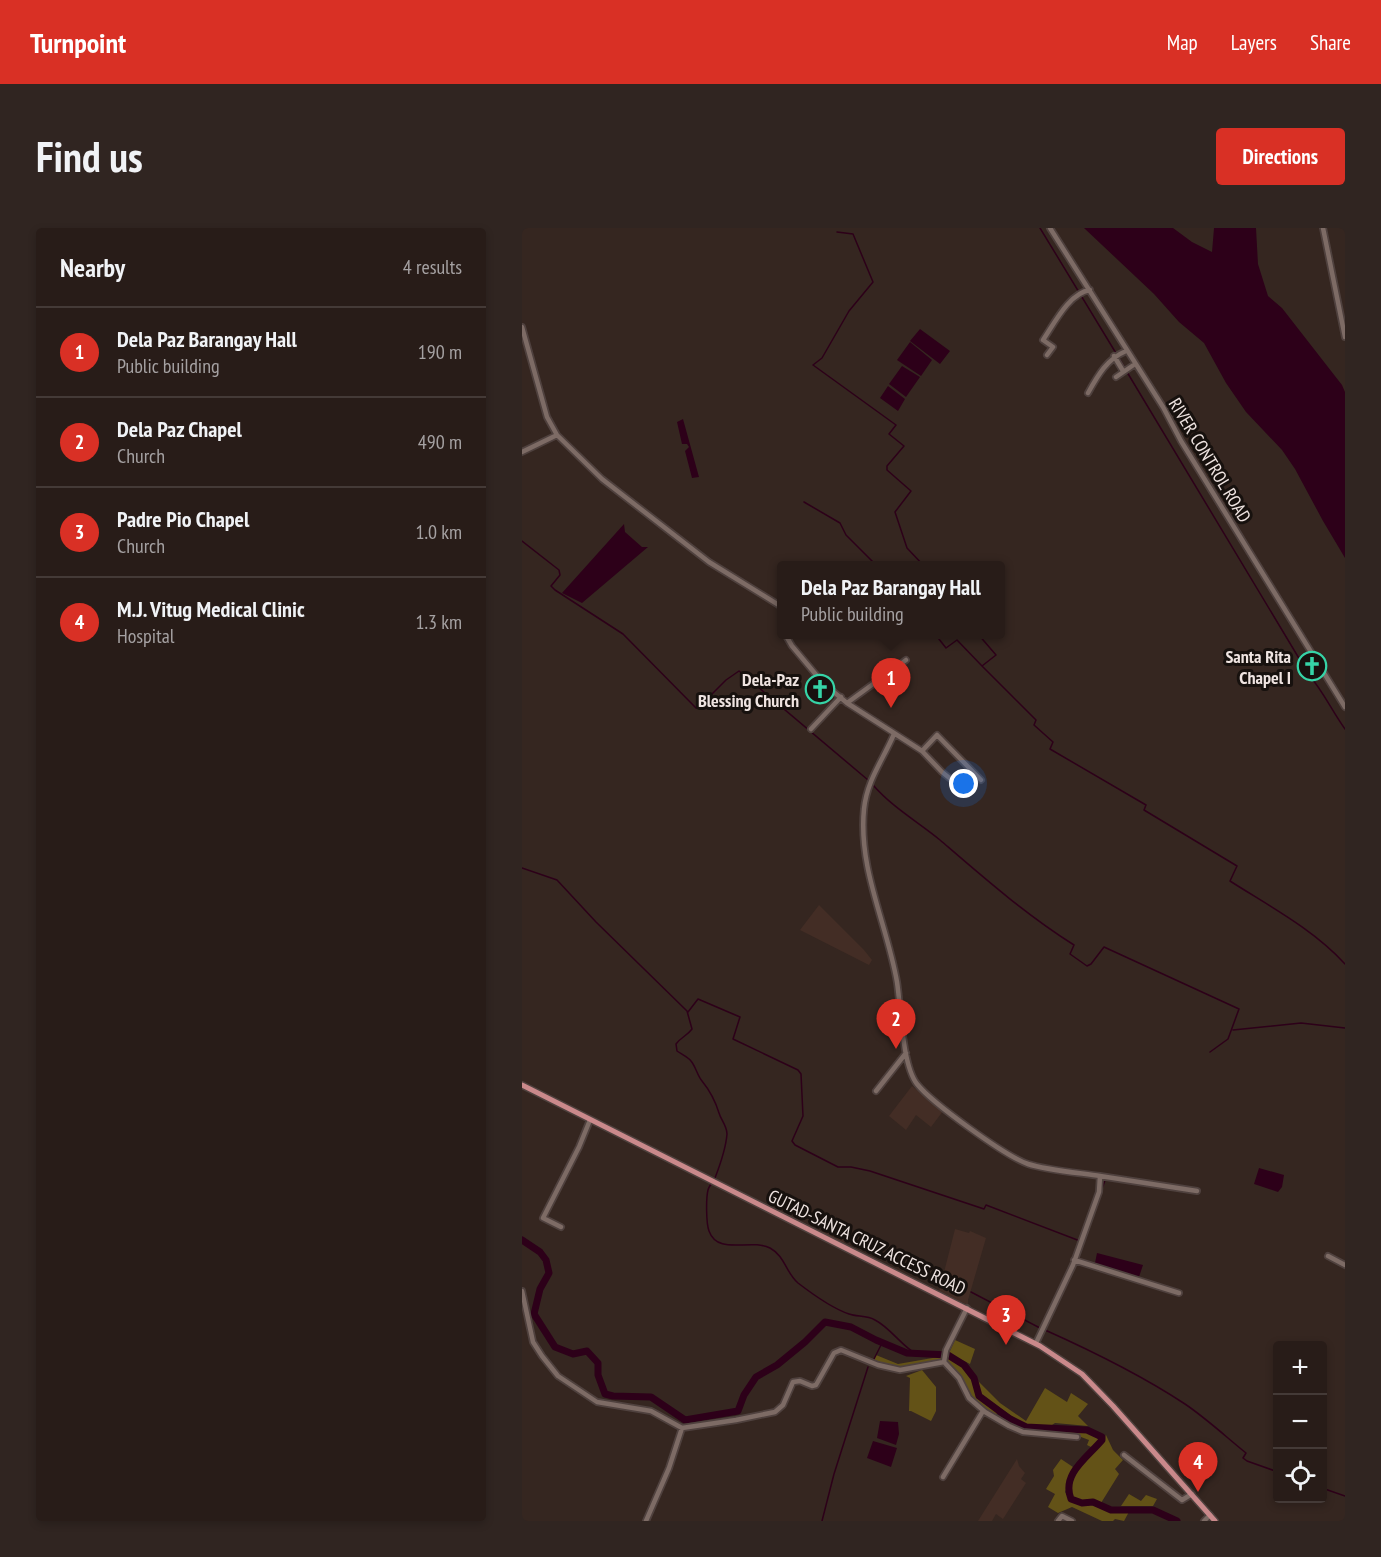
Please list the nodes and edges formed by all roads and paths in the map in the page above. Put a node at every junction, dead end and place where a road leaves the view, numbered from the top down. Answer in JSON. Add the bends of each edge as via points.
{"nodes":[{"id":1,"x":1050,"y":228,"type":"edge"},
{"id":2,"x":1323,"y":228,"type":"edge"},
{"id":3,"x":1090,"y":290,"type":"junction"},
{"id":4,"x":522,"y":327,"type":"edge"},
{"id":5,"x":1345,"y":337,"type":"edge"},
{"id":6,"x":1126,"y":351,"type":"junction"},
{"id":7,"x":1047,"y":355,"type":"dead end"},
{"id":8,"x":1114,"y":356,"type":"junction"},
{"id":9,"x":1135,"y":364,"type":"junction"},
{"id":10,"x":1124,"y":371,"type":"junction"},
{"id":11,"x":1116,"y":377,"type":"dead end"},
{"id":12,"x":1088,"y":393,"type":"dead end"},
{"id":13,"x":556,"y":435,"type":"junction"},
{"id":14,"x":522,"y":452,"type":"edge"},
{"id":15,"x":777,"y":604,"type":"edge"},
{"id":16,"x":788,"y":639,"type":"edge"},
{"id":17,"x":906,"y":660,"type":"dead end"},
{"id":18,"x":841,"y":698,"type":"junction"},
{"id":19,"x":847,"y":703,"type":"junction"},
{"id":20,"x":1345,"y":707,"type":"edge"},
{"id":21,"x":811,"y":729,"type":"dead end"},
{"id":22,"x":894,"y":734,"type":"junction"},
{"id":23,"x":922,"y":751,"type":"junction"},
{"id":24,"x":981,"y":780,"type":"dead end"},
{"id":25,"x":963,"y":789,"type":"dead end"},
{"id":26,"x":906,"y":1053,"type":"junction"},
{"id":27,"x":522,"y":1085,"type":"edge"},
{"id":28,"x":876,"y":1091,"type":"dead end"},
{"id":29,"x":590,"y":1120,"type":"junction"},
{"id":30,"x":1100,"y":1176,"type":"junction"},
{"id":31,"x":1197,"y":1191,"type":"dead end"},
{"id":32,"x":561,"y":1227,"type":"dead end"},
{"id":33,"x":1328,"y":1256,"type":"dead end"},
{"id":34,"x":1074,"y":1260,"type":"junction"},
{"id":35,"x":1345,"y":1265,"type":"edge"},
{"id":36,"x":522,"y":1291,"type":"edge"},
{"id":37,"x":1179,"y":1293,"type":"dead end"},
{"id":38,"x":967,"y":1308,"type":"junction"},
{"id":39,"x":1036,"y":1344,"type":"junction"},
{"id":40,"x":944,"y":1360,"type":"junction"},
{"id":41,"x":983,"y":1411,"type":"junction"},
{"id":42,"x":682,"y":1428,"type":"junction"},
{"id":43,"x":1077,"y":1437,"type":"dead end"},
{"id":44,"x":1124,"y":1455,"type":"dead end"},
{"id":45,"x":943,"y":1477,"type":"dead end"},
{"id":46,"x":1192,"y":1494,"type":"junction"},
{"id":47,"x":1210,"y":1515,"type":"junction"},
{"id":48,"x":646,"y":1521,"type":"edge"},
{"id":49,"x":1058,"y":1521,"type":"edge"},
{"id":50,"x":1072,"y":1521,"type":"edge"},
{"id":51,"x":1204,"y":1521,"type":"edge"},
{"id":52,"x":1215,"y":1521,"type":"edge"}],
"edges":[{"from":1,"to":3,"type":"street","name":"RIVER CONTROL ROAD"},
{"from":2,"to":5,"type":"street"},
{"from":3,"to":6,"type":"street","name":"RIVER CONTROL ROAD"},
{"from":3,"to":7,"type":"street","via":[[1078,294],[1043,340],[1053,347]]},
{"from":4,"to":13,"type":"street"},
{"from":6,"to":8,"type":"street"},
{"from":6,"to":9,"type":"street","name":"RIVER CONTROL ROAD"},
{"from":8,"to":10,"type":"street"},
{"from":8,"to":12,"type":"street"},
{"from":9,"to":10,"type":"street"},
{"from":9,"to":20,"type":"street","name":"RIVER CONTROL ROAD"},
{"from":10,"to":11,"type":"street"},
{"from":13,"to":14,"type":"street"},
{"from":13,"to":15,"type":"street","via":[[602,479],[684,543]]},
{"from":16,"to":18,"type":"street","via":[[823,683]]},
{"from":17,"to":19,"type":"street"},
{"from":18,"to":19,"type":"street"},
{"from":18,"to":21,"type":"street"},
{"from":19,"to":22,"type":"street"},
{"from":22,"to":23,"type":"street"},
{"from":22,"to":26,"type":"street","via":[[867,788],[863,835],[867,867],[897,981]]},
{"from":23,"to":24,"type":"street","via":[[937,735]]},
{"from":23,"to":25,"type":"street"},
{"from":26,"to":28,"type":"street"},
{"from":26,"to":30,"type":"street","via":[[916,1083],[1009,1154],[1028,1164]]},
{"from":27,"to":29,"type":"main road","name":"GUTAD-SANTA CRUZ ACCESS ROAD"},
{"from":29,"to":32,"type":"street","via":[[543,1218]]},
{"from":29,"to":38,"type":"main road","name":"GUTAD-SANTA CRUZ ACCESS ROAD"},
{"from":30,"to":31,"type":"street"},
{"from":30,"to":34,"type":"street","via":[[1099,1192]]},
{"from":33,"to":35,"type":"street"},
{"from":34,"to":37,"type":"street"},
{"from":34,"to":39,"type":"street"},
{"from":36,"to":42,"type":"street","via":[[534,1342],[558,1376],[597,1402],[651,1410]]},
{"from":38,"to":39,"type":"main road","name":"GUTAD-SANTA CRUZ ACCESS ROAD"},
{"from":38,"to":40,"type":"street"},
{"from":39,"to":46,"type":"main road","name":"GUTAD-SANTA CRUZ ACCESS ROAD","via":[[1082,1374]]},
{"from":40,"to":41,"type":"street","via":[[969,1398]]},
{"from":40,"to":42,"type":"street","via":[[900,1370],[837,1350],[814,1386],[800,1381],[791,1383],[780,1409]]},
{"from":41,"to":43,"type":"street","via":[[1018,1431]]},
{"from":41,"to":45,"type":"street"},
{"from":42,"to":48,"type":"street"},
{"from":44,"to":46,"type":"street","via":[[1182,1500]]},
{"from":46,"to":47,"type":"main road","name":"GUTAD-SANTA CRUZ ACCESS ROAD"},
{"from":47,"to":51,"type":"street"},
{"from":47,"to":52,"type":"main road","name":"GUTAD-SANTA CRUZ ACCESS ROAD"},
{"from":49,"to":50,"type":"street","via":[[1062,1516]]}]}
